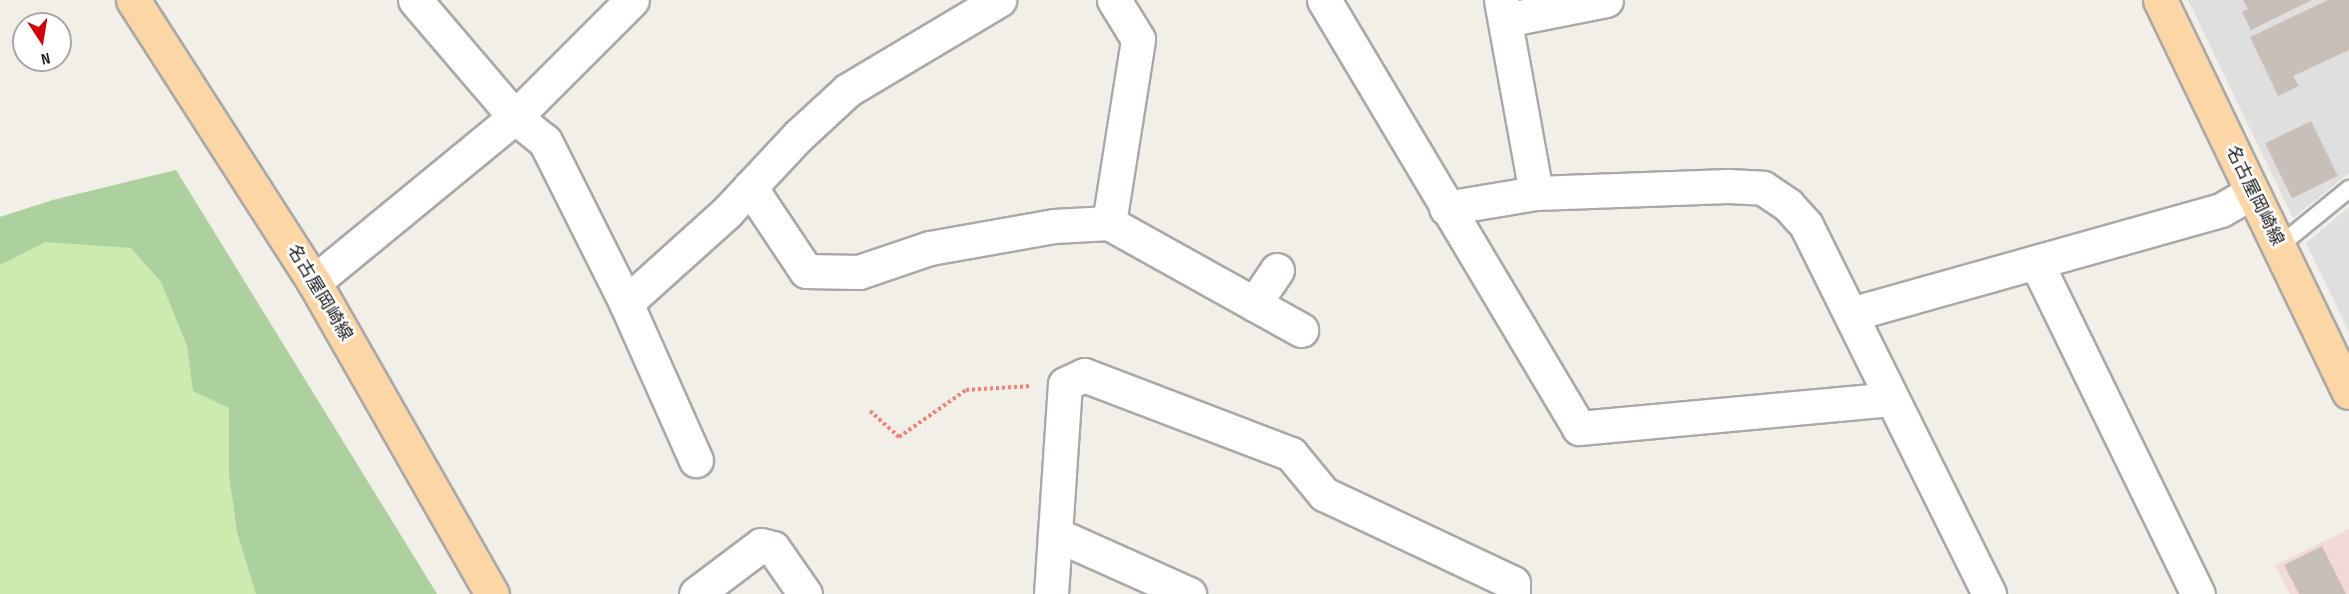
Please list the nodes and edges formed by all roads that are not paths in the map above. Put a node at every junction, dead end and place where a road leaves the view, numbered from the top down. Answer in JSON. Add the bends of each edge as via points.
{"nodes":[{"id":1,"x":133,"y":0,"type":"edge"},
{"id":2,"x":415,"y":0,"type":"edge"},
{"id":3,"x":632,"y":0,"type":"edge"},
{"id":4,"x":999,"y":0,"type":"edge"},
{"id":5,"x":1114,"y":0,"type":"edge"},
{"id":6,"x":1324,"y":0,"type":"edge"},
{"id":7,"x":1606,"y":0,"type":"edge"},
{"id":8,"x":2160,"y":0,"type":"edge"},
{"id":9,"x":1503,"y":10,"type":"edge"},
{"id":10,"x":515,"y":117,"type":"junction"},
{"id":11,"x":750,"y":187,"type":"junction"},
{"id":12,"x":2349,"y":189,"type":"edge"},
{"id":13,"x":2252,"y":192,"type":"junction"},
{"id":14,"x":1536,"y":193,"type":"junction"},
{"id":15,"x":1446,"y":208,"type":"junction"},
{"id":16,"x":1109,"y":223,"type":"junction"},
{"id":17,"x":2278,"y":247,"type":"junction"},
{"id":18,"x":2036,"y":262,"type":"junction"},
{"id":19,"x":1277,"y":270,"type":"dead end"},
{"id":20,"x":314,"y":282,"type":"junction"},
{"id":21,"x":626,"y":303,"type":"junction"},
{"id":22,"x":1254,"y":304,"type":"junction"},
{"id":23,"x":1851,"y":314,"type":"junction"},
{"id":24,"x":1301,"y":330,"type":"dead end"},
{"id":25,"x":2349,"y":392,"type":"edge"},
{"id":26,"x":1891,"y":399,"type":"junction"},
{"id":27,"x":696,"y":460,"type":"dead end"},
{"id":28,"x":1055,"y":534,"type":"junction"},
{"id":29,"x":492,"y":594,"type":"edge"},
{"id":30,"x":696,"y":594,"type":"edge"},
{"id":31,"x":805,"y":594,"type":"edge"},
{"id":32,"x":1051,"y":594,"type":"edge"},
{"id":33,"x":1189,"y":594,"type":"edge"},
{"id":34,"x":1513,"y":594,"type":"edge"},
{"id":35,"x":1989,"y":594,"type":"edge"},
{"id":36,"x":2198,"y":594,"type":"edge"}],
"edges":[{"from":1,"to":20,"type":"main road","name":"名古屋岡崎線"},
{"from":2,"to":10,"type":"street"},
{"from":3,"to":10,"type":"street"},
{"from":4,"to":11,"type":"street","via":[[848,90]]},
{"from":5,"to":16,"type":"street","via":[[1138,39]]},
{"from":6,"to":15,"type":"street"},
{"from":7,"to":9,"type":"street"},
{"from":8,"to":13,"type":"main road","name":"名古屋岡崎線"},
{"from":9,"to":14,"type":"street"},
{"from":10,"to":20,"type":"street"},
{"from":10,"to":21,"type":"street","via":[[545,141]]},
{"from":11,"to":16,"type":"street","via":[[806,271],[859,272],[930,248],[1054,226]]},
{"from":11,"to":21,"type":"street"},
{"from":12,"to":17,"type":"lane"},
{"from":13,"to":17,"type":"main road","name":"名古屋岡崎線"},
{"from":13,"to":18,"type":"street","via":[[2221,210]]},
{"from":14,"to":15,"type":"street"},
{"from":14,"to":23,"type":"street","via":[[1763,188],[1788,205],[1806,225]]},
{"from":15,"to":26,"type":"street","via":[[1579,428]]},
{"from":16,"to":22,"type":"street"},
{"from":17,"to":25,"type":"main road","name":"名古屋岡崎線"},
{"from":18,"to":23,"type":"street"},
{"from":18,"to":36,"type":"street"},
{"from":19,"to":22,"type":"street"},
{"from":20,"to":29,"type":"main road","name":"名古屋岡崎線"},
{"from":21,"to":27,"type":"street"},
{"from":22,"to":24,"type":"street"},
{"from":23,"to":26,"type":"street"},
{"from":26,"to":35,"type":"street"},
{"from":28,"to":32,"type":"street"},
{"from":28,"to":33,"type":"street"},
{"from":28,"to":34,"type":"street","via":[[1065,384],[1084,375],[1291,454],[1324,494],[1513,583]]},
{"from":30,"to":31,"type":"street","via":[[761,546],[772,548]]}]}
